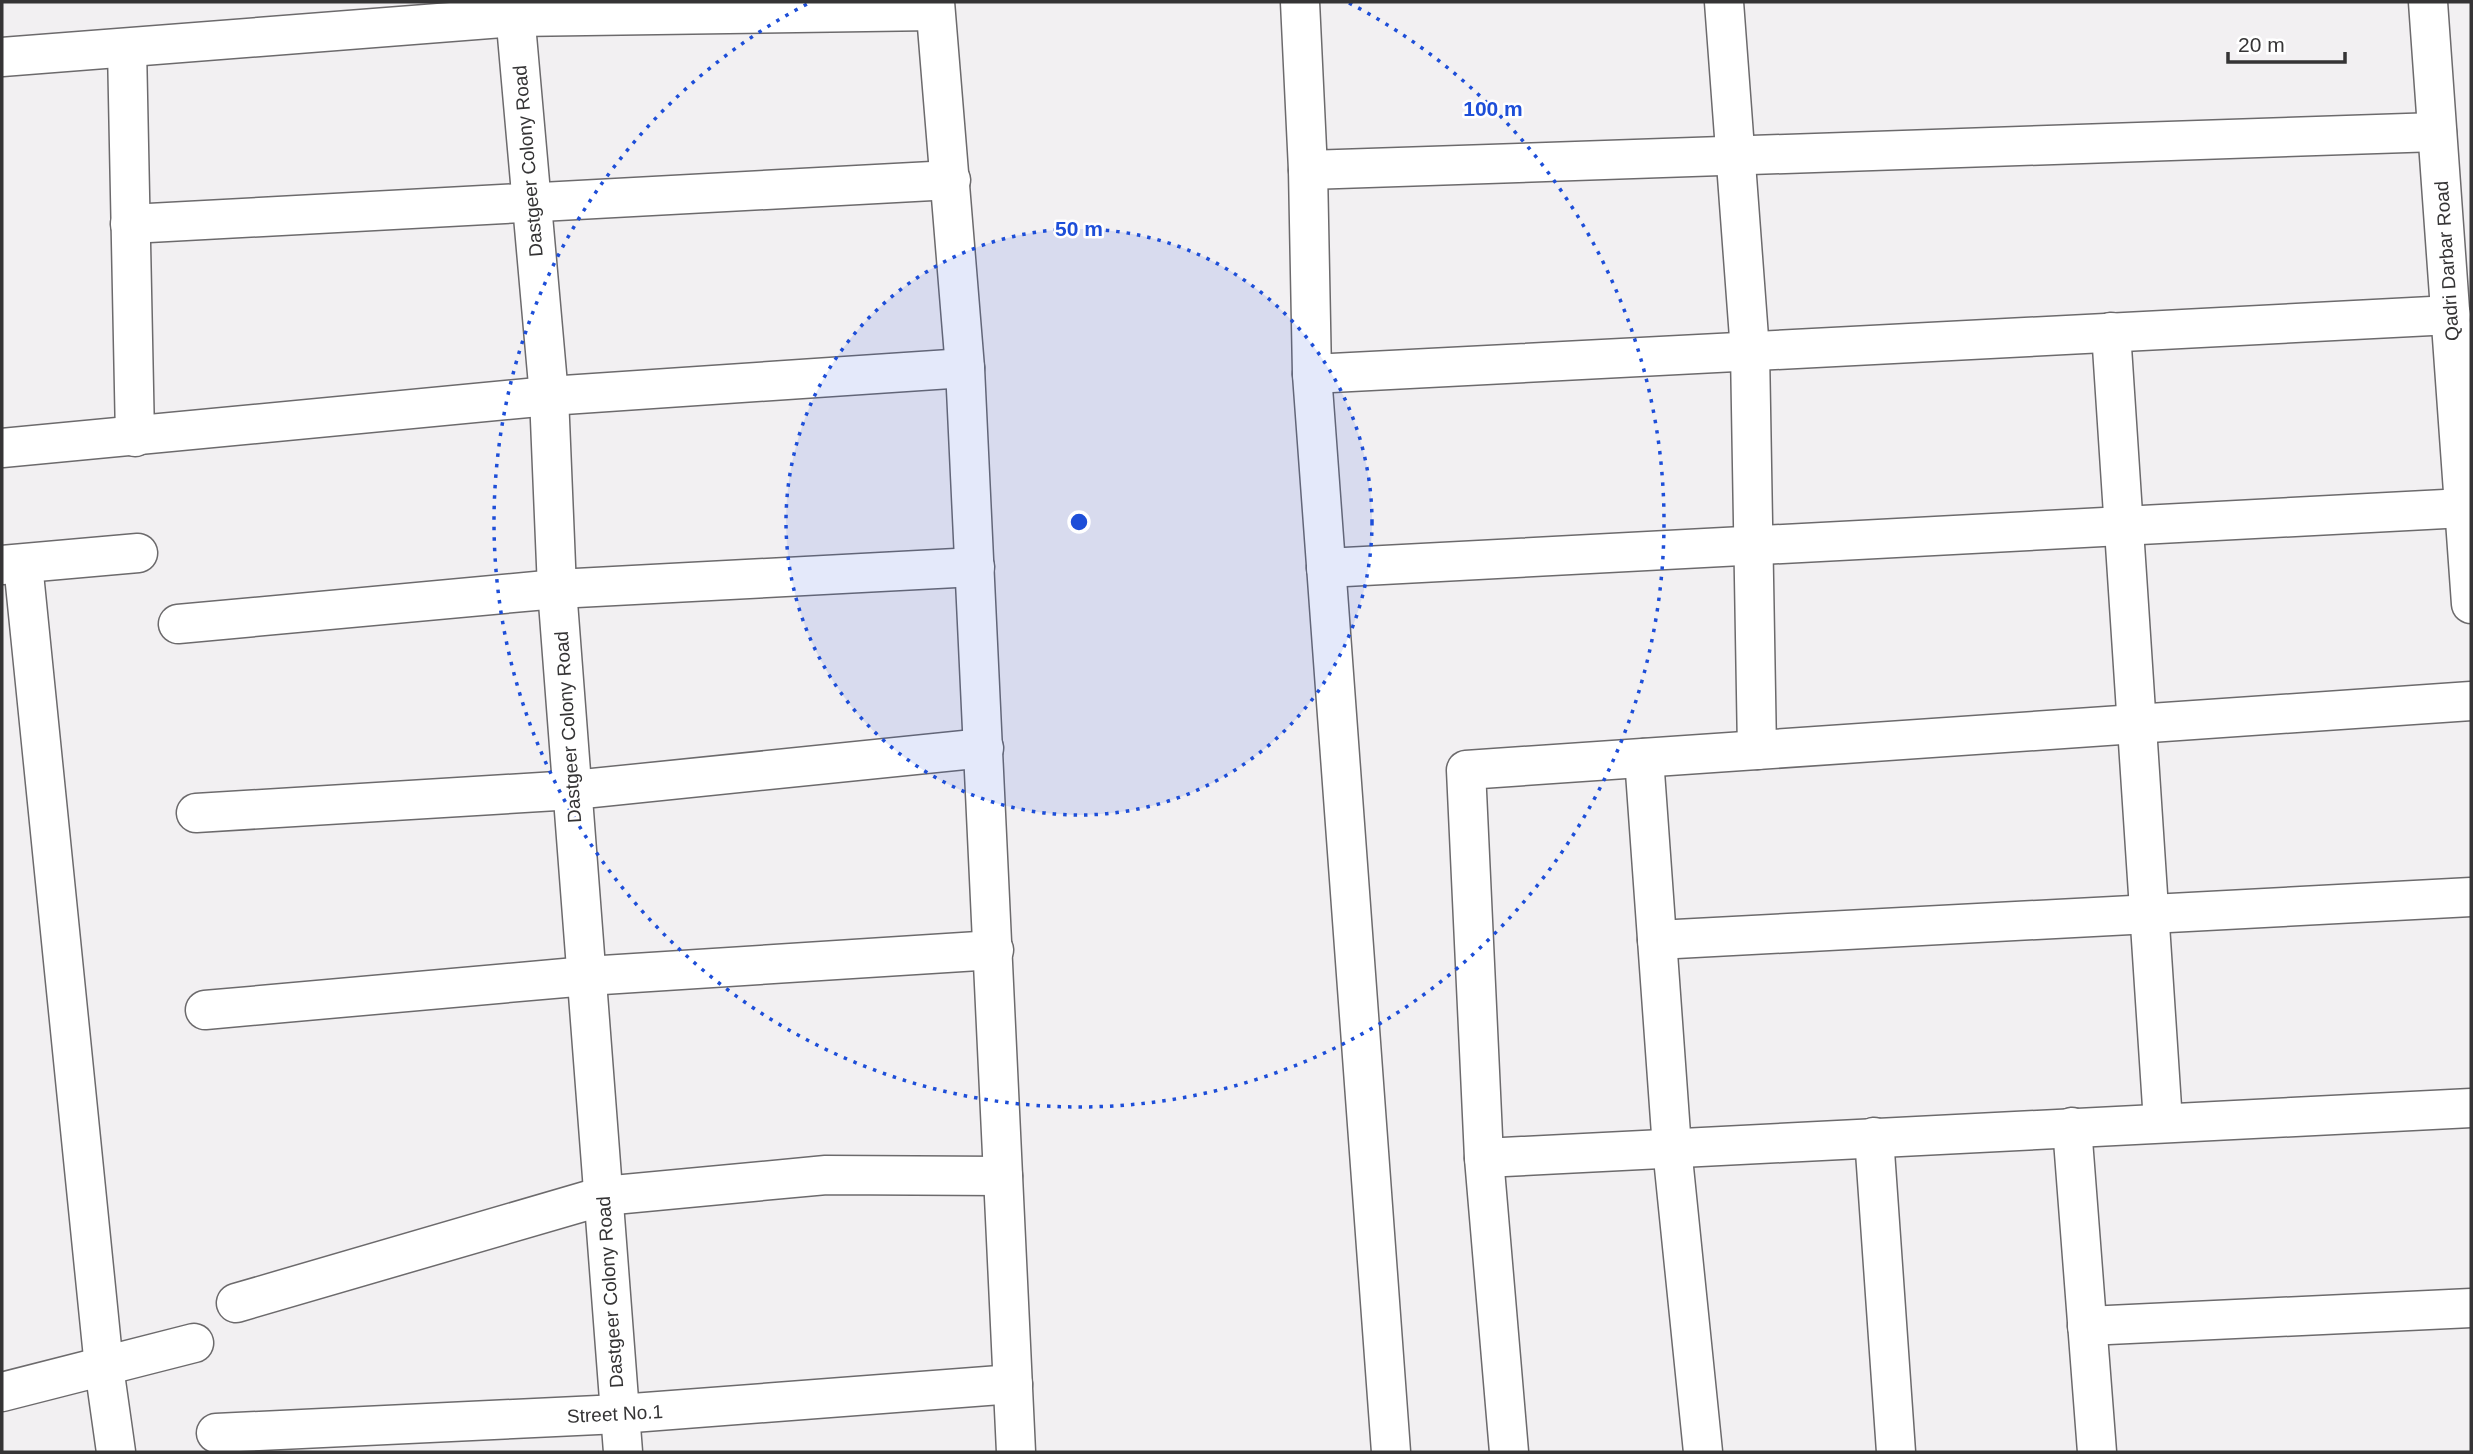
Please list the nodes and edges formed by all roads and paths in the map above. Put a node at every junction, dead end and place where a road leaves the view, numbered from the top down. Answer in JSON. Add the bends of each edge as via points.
{"nodes":[{"id":1,"x":1300,"y":2,"type":"edge"},
{"id":2,"x":1724,"y":2,"type":"edge"},
{"id":3,"x":2428,"y":2,"type":"edge"},
{"id":4,"x":935,"y":7,"type":"edge"},
{"id":5,"x":514,"y":9,"type":"edge"},
{"id":6,"x":127,"y":48,"type":"junction"},
{"id":7,"x":2,"y":57,"type":"edge"},
{"id":8,"x":2437,"y":132,"type":"junction"},
{"id":9,"x":1735,"y":156,"type":"junction"},
{"id":10,"x":1308,"y":170,"type":"junction"},
{"id":11,"x":951,"y":180,"type":"junction"},
{"id":12,"x":531,"y":202,"type":"junction"},
{"id":13,"x":130,"y":225,"type":"junction"},
{"id":14,"x":2451,"y":315,"type":"junction"},
{"id":15,"x":2111,"y":332,"type":"junction"},
{"id":16,"x":1749,"y":351,"type":"junction"},
{"id":17,"x":965,"y":368,"type":"junction"},
{"id":18,"x":1312,"y":374,"type":"junction"},
{"id":19,"x":549,"y":396,"type":"junction"},
{"id":20,"x":135,"y":437,"type":"junction"},
{"id":21,"x":2,"y":448,"type":"edge"},
{"id":22,"x":2464,"y":508,"type":"junction"},
{"id":23,"x":2124,"y":526,"type":"junction"},
{"id":24,"x":1754,"y":545,"type":"junction"},
{"id":25,"x":138,"y":553,"type":"dead end"},
{"id":26,"x":13,"y":564,"type":"edge"},
{"id":27,"x":975,"y":567,"type":"junction"},
{"id":28,"x":1326,"y":568,"type":"junction"},
{"id":29,"x":557,"y":589,"type":"junction"},
{"id":30,"x":2471,"y":604,"type":"edge"},
{"id":31,"x":178,"y":625,"type":"dead end"},
{"id":32,"x":2471,"y":701,"type":"edge"},
{"id":33,"x":2137,"y":724,"type":"junction"},
{"id":34,"x":984,"y":748,"type":"junction"},
{"id":35,"x":1757,"y":750,"type":"junction"},
{"id":36,"x":1644,"y":758,"type":"junction"},
{"id":37,"x":572,"y":790,"type":"junction"},
{"id":38,"x":196,"y":813,"type":"dead end"},
{"id":39,"x":2471,"y":897,"type":"edge"},
{"id":40,"x":2150,"y":914,"type":"junction"},
{"id":41,"x":1657,"y":940,"type":"junction"},
{"id":42,"x":994,"y":950,"type":"junction"},
{"id":43,"x":587,"y":976,"type":"junction"},
{"id":44,"x":205,"y":1010,"type":"dead end"},
{"id":45,"x":2471,"y":1108,"type":"edge"},
{"id":46,"x":2163,"y":1122,"type":"junction"},
{"id":47,"x":2072,"y":1127,"type":"junction"},
{"id":48,"x":1874,"y":1137,"type":"junction"},
{"id":49,"x":1672,"y":1148,"type":"junction"},
{"id":50,"x":1484,"y":1158,"type":"junction"},
{"id":51,"x":1003,"y":1176,"type":"junction"},
{"id":52,"x":603,"y":1196,"type":"junction"},
{"id":53,"x":236,"y":1303,"type":"dead end"},
{"id":54,"x":2471,"y":1308,"type":"edge"},
{"id":55,"x":2087,"y":1326,"type":"junction"},
{"id":56,"x":194,"y":1343,"type":"dead end"},
{"id":57,"x":104,"y":1367,"type":"junction"},
{"id":58,"x":1013,"y":1384,"type":"junction"},
{"id":59,"x":2,"y":1392,"type":"edge"},
{"id":60,"x":619,"y":1415,"type":"junction"},
{"id":61,"x":216,"y":1433,"type":"dead end"},
{"id":62,"x":116,"y":1452,"type":"edge"},
{"id":63,"x":622,"y":1452,"type":"edge"},
{"id":64,"x":1016,"y":1452,"type":"edge"},
{"id":65,"x":1391,"y":1452,"type":"edge"},
{"id":66,"x":1509,"y":1452,"type":"edge"},
{"id":67,"x":1703,"y":1452,"type":"edge"},
{"id":68,"x":1896,"y":1452,"type":"edge"},
{"id":69,"x":2097,"y":1452,"type":"edge"}],
"edges":[{"from":1,"to":10,"type":"street"},
{"from":2,"to":9,"type":"street"},
{"from":3,"to":8,"type":"street","name":"Qadri Darbar Road"},
{"from":4,"to":5,"type":"street"},
{"from":4,"to":11,"type":"street"},
{"from":5,"to":6,"type":"street"},
{"from":5,"to":12,"type":"street","name":"Dastgeer Colony Road"},
{"from":6,"to":7,"type":"street"},
{"from":6,"to":13,"type":"street"},
{"from":8,"to":9,"type":"street"},
{"from":8,"to":14,"type":"street","name":"Qadri Darbar Road"},
{"from":9,"to":10,"type":"street"},
{"from":9,"to":16,"type":"street"},
{"from":10,"to":18,"type":"street"},
{"from":11,"to":12,"type":"street"},
{"from":11,"to":17,"type":"street"},
{"from":12,"to":13,"type":"street"},
{"from":12,"to":19,"type":"street","name":"Dastgeer Colony Road"},
{"from":13,"to":20,"type":"street"},
{"from":14,"to":15,"type":"street"},
{"from":14,"to":22,"type":"street","name":"Qadri Darbar Road"},
{"from":15,"to":16,"type":"street"},
{"from":15,"to":23,"type":"street"},
{"from":16,"to":18,"type":"street"},
{"from":16,"to":24,"type":"street"},
{"from":17,"to":19,"type":"street"},
{"from":17,"to":27,"type":"street"},
{"from":18,"to":28,"type":"street"},
{"from":19,"to":20,"type":"street"},
{"from":19,"to":29,"type":"street","name":"Dastgeer Colony Road"},
{"from":20,"to":21,"type":"street"},
{"from":22,"to":23,"type":"street"},
{"from":22,"to":30,"type":"street","name":"Qadri Darbar Road"},
{"from":23,"to":24,"type":"street"},
{"from":23,"to":33,"type":"street"},
{"from":24,"to":28,"type":"street"},
{"from":24,"to":35,"type":"street"},
{"from":25,"to":26,"type":"street"},
{"from":26,"to":57,"type":"street"},
{"from":27,"to":29,"type":"street"},
{"from":27,"to":34,"type":"street"},
{"from":28,"to":65,"type":"street"},
{"from":29,"to":31,"type":"street"},
{"from":29,"to":37,"type":"street","name":"Dastgeer Colony Road"},
{"from":32,"to":33,"type":"street"},
{"from":33,"to":35,"type":"street"},
{"from":33,"to":40,"type":"street"},
{"from":34,"to":37,"type":"street"},
{"from":34,"to":42,"type":"street"},
{"from":35,"to":36,"type":"street"},
{"from":36,"to":41,"type":"street"},
{"from":36,"to":50,"type":"street","via":[[1466,770]]},
{"from":37,"to":38,"type":"street"},
{"from":37,"to":43,"type":"street","name":"Dastgeer Colony Road"},
{"from":39,"to":40,"type":"street"},
{"from":40,"to":41,"type":"street"},
{"from":40,"to":46,"type":"street"},
{"from":41,"to":49,"type":"street"},
{"from":42,"to":43,"type":"street"},
{"from":42,"to":51,"type":"street"},
{"from":43,"to":44,"type":"street"},
{"from":43,"to":52,"type":"street","name":"Dastgeer Colony Road"},
{"from":45,"to":46,"type":"street"},
{"from":46,"to":47,"type":"street"},
{"from":47,"to":48,"type":"street"},
{"from":47,"to":55,"type":"street"},
{"from":48,"to":49,"type":"street"},
{"from":48,"to":68,"type":"street"},
{"from":49,"to":50,"type":"street"},
{"from":49,"to":67,"type":"street"},
{"from":50,"to":66,"type":"street"},
{"from":51,"to":52,"type":"street","via":[[826,1175]]},
{"from":51,"to":58,"type":"street"},
{"from":52,"to":53,"type":"street"},
{"from":52,"to":60,"type":"street","name":"Dastgeer Colony Road"},
{"from":54,"to":55,"type":"street"},
{"from":55,"to":69,"type":"street"},
{"from":56,"to":57,"type":"street"},
{"from":57,"to":59,"type":"street"},
{"from":57,"to":62,"type":"street"},
{"from":58,"to":60,"type":"street","name":"Street No.1"},
{"from":58,"to":64,"type":"street"},
{"from":60,"to":61,"type":"street","name":"Street No.1"},
{"from":60,"to":63,"type":"street","name":"Dastgeer Colony Road"}]}
